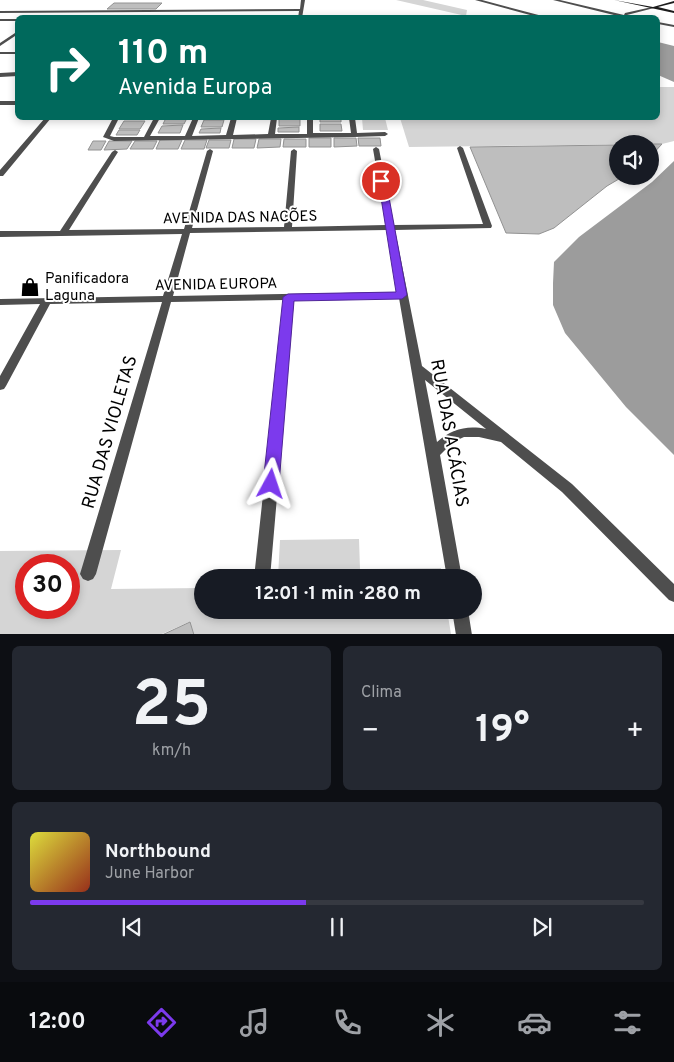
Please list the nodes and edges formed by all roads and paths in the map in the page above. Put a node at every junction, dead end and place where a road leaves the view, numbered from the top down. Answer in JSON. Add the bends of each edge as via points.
{"nodes":[{"id":1,"x":303,"y":0,"type":"edge"},
{"id":2,"x":477,"y":0,"type":"edge"},
{"id":3,"x":555,"y":0,"type":"edge"},
{"id":4,"x":616,"y":0,"type":"edge"},
{"id":5,"x":674,"y":2,"type":"edge"},
{"id":6,"x":652,"y":8,"type":"junction"},
{"id":7,"x":301,"y":10,"type":"junction"},
{"id":8,"x":0,"y":12,"type":"edge"},
{"id":9,"x":674,"y":12,"type":"edge"},
{"id":10,"x":300,"y":15,"type":"edge"},
{"id":11,"x":536,"y":15,"type":"edge"},
{"id":12,"x":623,"y":15,"type":"joint"},
{"id":13,"x":0,"y":20,"type":"edge"},
{"id":14,"x":15,"y":20,"type":"edge"},
{"id":15,"x":660,"y":23,"type":"edge"},
{"id":16,"x":674,"y":26,"type":"edge"},
{"id":17,"x":15,"y":34,"type":"edge"},
{"id":18,"x":0,"y":45,"type":"edge"},
{"id":19,"x":0,"y":53,"type":"edge"},
{"id":20,"x":15,"y":53,"type":"edge"},
{"id":21,"x":0,"y":74,"type":"edge"},
{"id":22,"x":15,"y":74,"type":"edge"},
{"id":23,"x":15,"y":103,"type":"edge"},
{"id":24,"x":0,"y":104,"type":"edge"},
{"id":25,"x":46,"y":120,"type":"edge"},
{"id":26,"x":115,"y":120,"type":"edge"},
{"id":27,"x":156,"y":120,"type":"edge"},
{"id":28,"x":195,"y":120,"type":"edge"},
{"id":29,"x":233,"y":120,"type":"edge"},
{"id":30,"x":274,"y":120,"type":"edge"},
{"id":31,"x":310,"y":120,"type":"edge"},
{"id":32,"x":352,"y":120,"type":"edge"},
{"id":33,"x":354,"y":134,"type":"junction"},
{"id":34,"x":385,"y":134,"type":"dead end"},
{"id":35,"x":310,"y":135,"type":"junction"},
{"id":36,"x":271,"y":136,"type":"junction"},
{"id":37,"x":188,"y":137,"type":"junction"},
{"id":38,"x":229,"y":137,"type":"junction"},
{"id":39,"x":146,"y":138,"type":"junction"},
{"id":40,"x":460,"y":148,"type":"dead end"},
{"id":41,"x":376,"y":149,"type":"dead end"},
{"id":42,"x":210,"y":151,"type":"dead end"},
{"id":43,"x":294,"y":151,"type":"dead end"},
{"id":44,"x":115,"y":152,"type":"dead end"},
{"id":45,"x":0,"y":174,"type":"edge"},
{"id":46,"x":390,"y":229,"type":"junction"},
{"id":47,"x":288,"y":230,"type":"junction"},
{"id":48,"x":186,"y":232,"type":"junction"},
{"id":49,"x":64,"y":233,"type":"junction"},
{"id":50,"x":0,"y":234,"type":"edge"},
{"id":51,"x":402,"y":295,"type":"junction"},
{"id":52,"x":288,"y":297,"type":"junction"},
{"id":53,"x":165,"y":300,"type":"junction"},
{"id":54,"x":0,"y":302,"type":"edge"},
{"id":55,"x":46,"y":302,"type":"junction"},
{"id":56,"x":419,"y":369,"type":"junction"},
{"id":57,"x":0,"y":386,"type":"edge"},
{"id":58,"x":507,"y":441,"type":"junction"},
{"id":59,"x":434,"y":453,"type":"junction"},
{"id":60,"x":263,"y":569,"type":"edge"},
{"id":61,"x":453,"y":569,"type":"edge"},
{"id":62,"x":88,"y":574,"type":"dead end"},
{"id":63,"x":674,"y":595,"type":"edge"},
{"id":64,"x":462,"y":619,"type":"edge"},
{"id":65,"x":464,"y":634,"type":"edge"}],
"edges":[{"from":1,"to":7,"type":"street"},
{"from":2,"to":11,"type":"street"},
{"from":3,"to":12,"type":"street"},
{"from":4,"to":6,"type":"main road"},
{"from":5,"to":6,"type":"main road"},
{"from":6,"to":9,"type":"main road"},
{"from":6,"to":12,"type":"street"},
{"from":7,"to":8,"type":"street"},
{"from":7,"to":10,"type":"street"},
{"from":13,"to":14,"type":"street"},
{"from":15,"to":16,"type":"street"},
{"from":17,"to":18,"type":"street"},
{"from":19,"to":20,"type":"street"},
{"from":21,"to":22,"type":"street"},
{"from":23,"to":24,"type":"street"},
{"from":25,"to":45,"type":"street"},
{"from":26,"to":39,"type":"street","via":[[106,137]]},
{"from":27,"to":39,"type":"street"},
{"from":28,"to":37,"type":"street"},
{"from":29,"to":38,"type":"street"},
{"from":30,"to":36,"type":"street"},
{"from":31,"to":35,"type":"street"},
{"from":32,"to":33,"type":"street"},
{"from":33,"to":34,"type":"street"},
{"from":33,"to":35,"type":"street"},
{"from":35,"to":36,"type":"street"},
{"from":36,"to":38,"type":"street"},
{"from":37,"to":38,"type":"street"},
{"from":37,"to":39,"type":"street"},
{"from":40,"to":46,"type":"street","name":"AVENIDA DAS NACÕES","via":[[488,226]]},
{"from":41,"to":46,"type":"street","name":"RUA DAS ACÁCIAS"},
{"from":42,"to":48,"type":"street","name":"RUA DAS VIOLETAS"},
{"from":43,"to":47,"type":"street"},
{"from":44,"to":49,"type":"street"},
{"from":46,"to":47,"type":"street","name":"AVENIDA DAS NACÕES"},
{"from":46,"to":51,"type":"street","name":"RUA DAS ACÁCIAS"},
{"from":47,"to":48,"type":"street","name":"AVENIDA DAS NACÕES"},
{"from":48,"to":49,"type":"street","name":"AVENIDA DAS NACÕES"},
{"from":48,"to":53,"type":"street","name":"RUA DAS VIOLETAS"},
{"from":49,"to":50,"type":"street","name":"AVENIDA DAS NACÕES"},
{"from":51,"to":52,"type":"street","name":"AVENIDA EUROPA"},
{"from":51,"to":56,"type":"street","name":"RUA DAS ACÁCIAS"},
{"from":52,"to":53,"type":"street","name":"AVENIDA EUROPA"},
{"from":52,"to":60,"type":"street"},
{"from":53,"to":55,"type":"street","name":"AVENIDA EUROPA"},
{"from":53,"to":62,"type":"street","name":"RUA DAS VIOLETAS"},
{"from":54,"to":55,"type":"street","name":"AVENIDA EUROPA"},
{"from":55,"to":57,"type":"street"},
{"from":56,"to":58,"type":"street"},
{"from":56,"to":59,"type":"street","name":"RUA DAS ACÁCIAS"},
{"from":58,"to":59,"type":"street","via":[[484,433],[464,432],[448,438]]},
{"from":58,"to":63,"type":"street","via":[[567,488]]},
{"from":59,"to":61,"type":"street","name":"RUA DAS ACÁCIAS"},
{"from":64,"to":65,"type":"street"}]}
